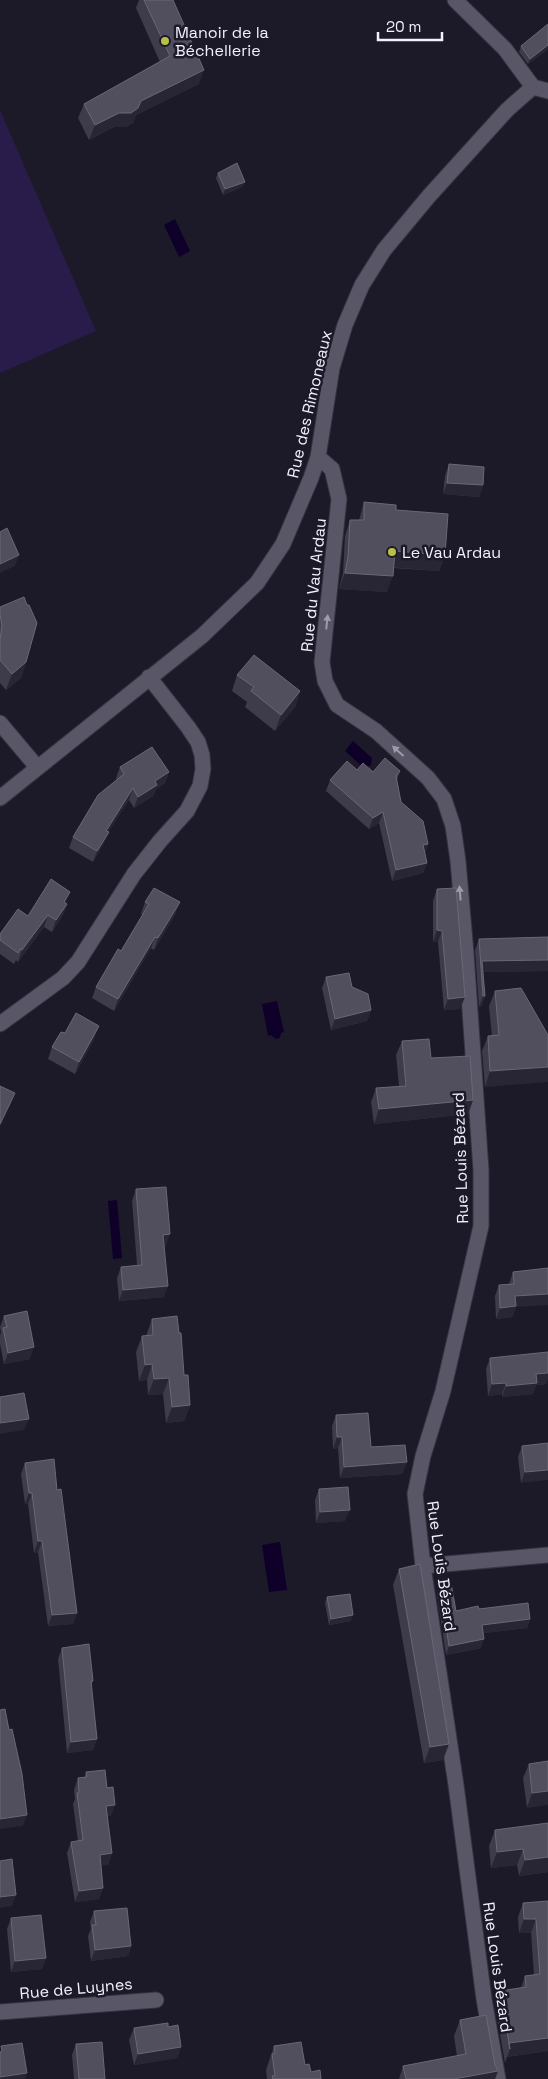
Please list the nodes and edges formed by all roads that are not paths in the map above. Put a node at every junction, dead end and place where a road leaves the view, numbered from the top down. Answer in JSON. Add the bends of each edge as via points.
{"nodes":[{"id":1,"x":455,"y":0,"type":"edge"},
{"id":2,"x":533,"y":87,"type":"junction"},
{"id":3,"x":548,"y":91,"type":"edge"},
{"id":4,"x":318,"y":457,"type":"junction"},
{"id":5,"x":149,"y":677,"type":"junction"},
{"id":6,"x":0,"y":723,"type":"edge"},
{"id":7,"x":37,"y":767,"type":"junction"},
{"id":8,"x":0,"y":798,"type":"edge"},
{"id":9,"x":464,"y":941,"type":"junction"},
{"id":10,"x":483,"y":941,"type":"edge"},
{"id":11,"x":0,"y":1024,"type":"edge"},
{"id":12,"x":548,"y":1555,"type":"edge"},
{"id":13,"x":423,"y":1566,"type":"junction"},
{"id":14,"x":156,"y":2000,"type":"dead end"},
{"id":15,"x":0,"y":2012,"type":"edge"},
{"id":16,"x":498,"y":2079,"type":"edge"}],
"edges":[{"from":1,"to":2,"type":"street","via":[[505,49]]},
{"from":2,"to":3,"type":"street"},
{"from":2,"to":4,"type":"street","name":"Rue des Rimoneaux","via":[[507,110],[429,196],[384,250],[362,285],[332,368]]},
{"from":4,"to":5,"type":"street","name":"Rue des Rimoneaux","via":[[283,544],[257,584],[202,636]]},
{"from":9,"to":4,"type":"street","name":"Rue du Vau Ardau","one_way":true,"via":[[453,826],[444,799],[428,778],[376,731],[337,705],[325,681],[322,662],[339,499],[332,469]]},
{"from":5,"to":7,"type":"street","name":"Rue des Rimoneaux"},
{"from":5,"to":11,"type":"street","via":[[198,742],[203,769],[200,786],[187,811],[134,874],[78,962],[63,978]]},
{"from":6,"to":7,"type":"street"},
{"from":7,"to":8,"type":"street","name":"Rue des Rimoneaux"},
{"from":9,"to":10,"type":"street"},
{"from":9,"to":13,"type":"street","name":"Rue Louis Bézard","via":[[481,1226],[443,1391],[415,1494]]},
{"from":12,"to":13,"type":"street"},
{"from":13,"to":16,"type":"street","name":"Rue Louis Bézard"},
{"from":14,"to":15,"type":"street","name":"Rue de Luynes"}]}
